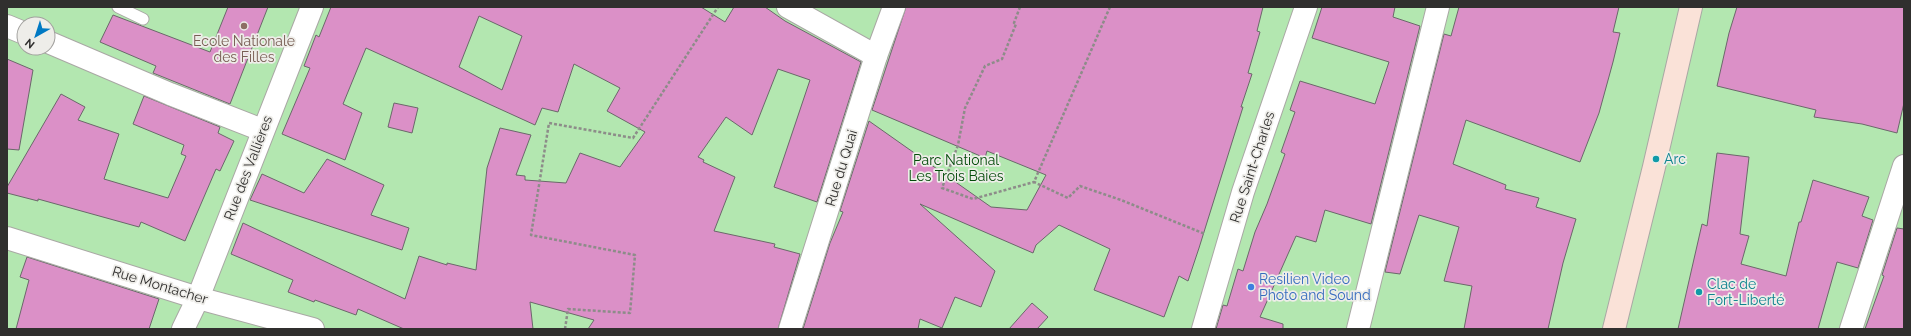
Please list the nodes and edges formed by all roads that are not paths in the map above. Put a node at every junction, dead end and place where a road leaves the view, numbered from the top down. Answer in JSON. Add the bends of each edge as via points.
{"nodes":[{"id":1,"x":118,"y":7,"type":"edge"},
{"id":2,"x":312,"y":7,"type":"edge"},
{"id":3,"x":788,"y":7,"type":"edge"},
{"id":4,"x":894,"y":7,"type":"edge"},
{"id":5,"x":1306,"y":7,"type":"edge"},
{"id":6,"x":1438,"y":7,"type":"edge"},
{"id":7,"x":1691,"y":7,"type":"edge"},
{"id":8,"x":143,"y":19,"type":"dead end"},
{"id":9,"x":56,"y":45,"type":"edge"},
{"id":10,"x":876,"y":56,"type":"junction"},
{"id":11,"x":262,"y":130,"type":"junction"},
{"id":12,"x":1904,"y":166,"type":"edge"},
{"id":13,"x":7,"y":238,"type":"edge"},
{"id":14,"x":198,"y":298,"type":"junction"},
{"id":15,"x":183,"y":329,"type":"edge"},
{"id":16,"x":314,"y":329,"type":"edge"},
{"id":17,"x":790,"y":329,"type":"edge"},
{"id":18,"x":1203,"y":329,"type":"edge"},
{"id":19,"x":1358,"y":329,"type":"edge"},
{"id":20,"x":1614,"y":329,"type":"edge"},
{"id":21,"x":1851,"y":329,"type":"edge"}],
"edges":[{"from":1,"to":8,"type":"lane"},
{"from":2,"to":11,"type":"street","name":"Rue des Vallières"},
{"from":3,"to":10,"type":"street"},
{"from":4,"to":10,"type":"street","name":"Rue du Quai"},
{"from":5,"to":18,"type":"street","name":"Rue Saint-Charles","via":[[1243,192]]},
{"from":6,"to":19,"type":"street"},
{"from":7,"to":20,"type":"main road"},
{"from":9,"to":11,"type":"street"},
{"from":10,"to":17,"type":"street","name":"Rue du Quai"},
{"from":11,"to":14,"type":"street","name":"Rue des Vallières"},
{"from":12,"to":21,"type":"street"},
{"from":13,"to":14,"type":"street","name":"Rue Montacher"},
{"from":14,"to":15,"type":"street","name":"Rue des Vallières"},
{"from":14,"to":16,"type":"street","name":"Rue Montacher"}]}
